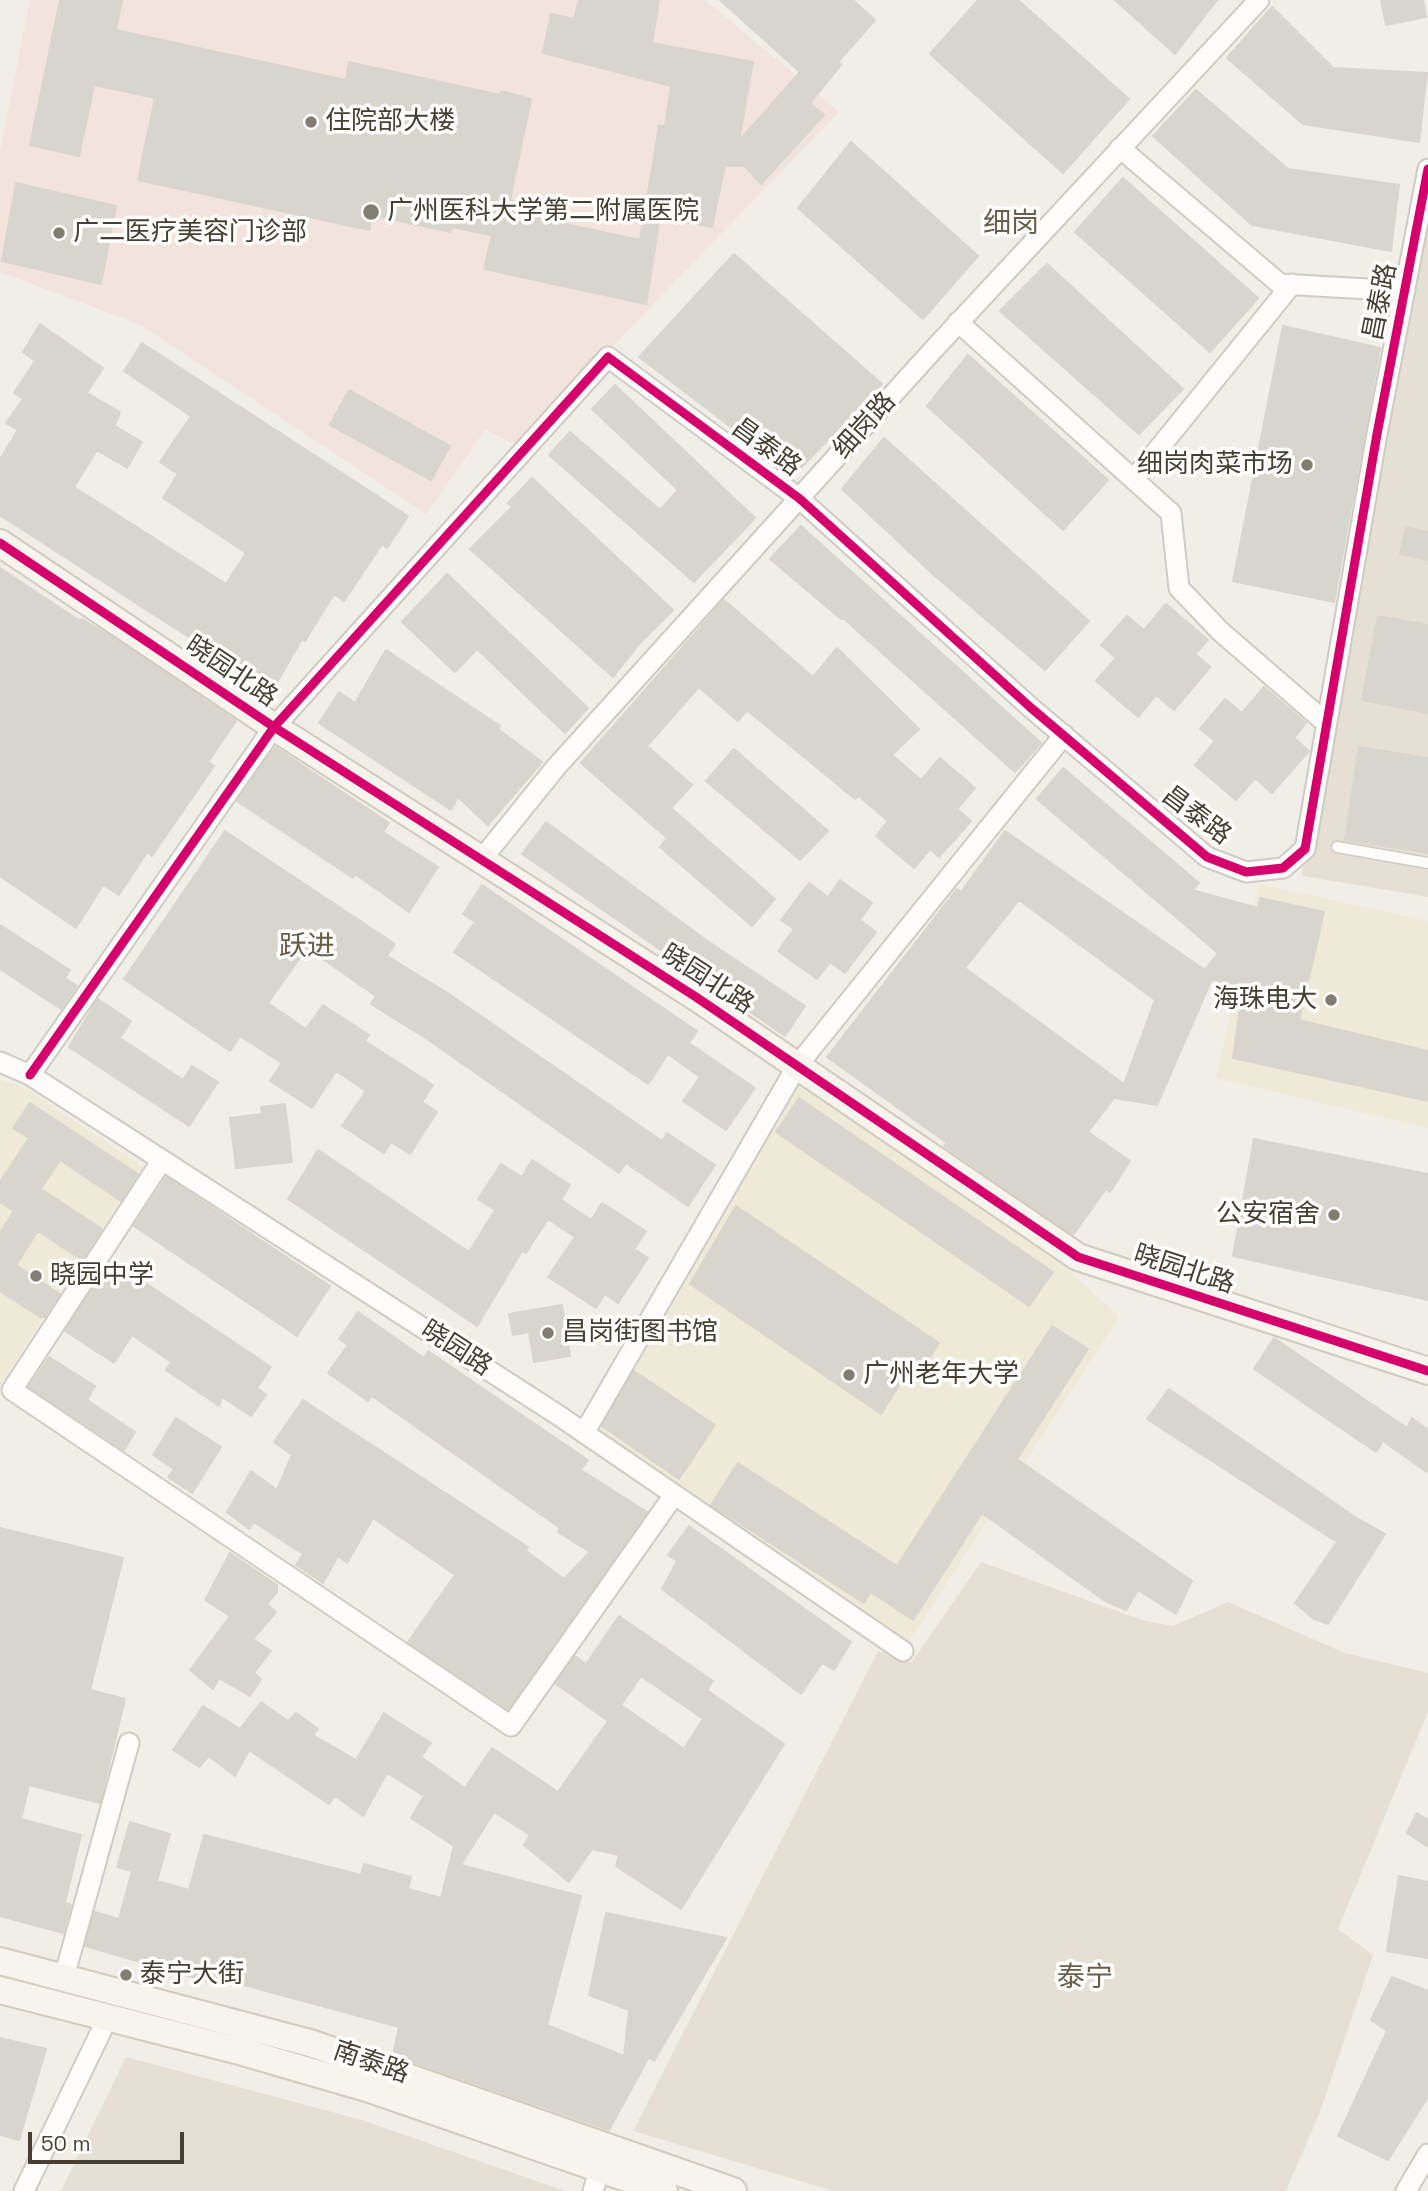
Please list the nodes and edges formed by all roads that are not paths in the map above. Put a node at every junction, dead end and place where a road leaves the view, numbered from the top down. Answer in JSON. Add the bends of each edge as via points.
{"nodes":[{"id":1,"x":1259,"y":0,"type":"edge"},
{"id":2,"x":1120,"y":148,"type":"junction"},
{"id":3,"x":1428,"y":169,"type":"edge"},
{"id":4,"x":1292,"y":284,"type":"junction"},
{"id":5,"x":1405,"y":291,"type":"junction"},
{"id":6,"x":958,"y":322,"type":"junction"},
{"id":7,"x":1134,"y":479,"type":"junction"},
{"id":8,"x":800,"y":499,"type":"junction"},
{"id":9,"x":0,"y":542,"type":"edge"},
{"id":10,"x":1325,"y":722,"type":"junction"},
{"id":11,"x":274,"y":727,"type":"junction"},
{"id":12,"x":1063,"y":735,"type":"junction"},
{"id":13,"x":1337,"y":847,"type":"dead end"},
{"id":14,"x":481,"y":860,"type":"junction"},
{"id":15,"x":1428,"y":863,"type":"edge"},
{"id":16,"x":0,"y":1062,"type":"edge"},
{"id":17,"x":797,"y":1066,"type":"junction"},
{"id":18,"x":30,"y":1075,"type":"junction"},
{"id":19,"x":162,"y":1160,"type":"junction"},
{"id":20,"x":1428,"y":1371,"type":"edge"},
{"id":21,"x":584,"y":1433,"type":"junction"},
{"id":22,"x":674,"y":1494,"type":"junction"},
{"id":23,"x":903,"y":1651,"type":"dead end"},
{"id":24,"x":130,"y":1743,"type":"dead end"},
{"id":25,"x":0,"y":1961,"type":"edge"},
{"id":26,"x":64,"y":1977,"type":"junction"},
{"id":27,"x":0,"y":1990,"type":"edge"},
{"id":28,"x":108,"y":2017,"type":"junction"},
{"id":29,"x":1428,"y":2154,"type":"edge"},
{"id":30,"x":600,"y":2168,"type":"edge"},
{"id":31,"x":24,"y":2191,"type":"edge"},
{"id":32,"x":664,"y":2191,"type":"edge"},
{"id":33,"x":733,"y":2191,"type":"edge"},
{"id":34,"x":1406,"y":2191,"type":"edge"}],
"edges":[{"from":1,"to":2,"type":"street","name":"细岗路"},
{"from":2,"to":4,"type":"street","via":[[1280,284]]},
{"from":2,"to":6,"type":"street","name":"细岗路"},
{"from":3,"to":5,"type":"street","name":"昌泰路"},
{"from":4,"to":5,"type":"street"},
{"from":4,"to":7,"type":"street"},
{"from":5,"to":10,"type":"street","name":"昌泰路"},
{"from":6,"to":7,"type":"street"},
{"from":6,"to":8,"type":"street","name":"细岗路"},
{"from":7,"to":10,"type":"street","via":[[1171,513],[1178,588]]},
{"from":8,"to":11,"type":"street","name":"昌泰路","via":[[608,357]]},
{"from":8,"to":12,"type":"street","name":"昌泰路"},
{"from":8,"to":14,"type":"street","name":"细岗路","via":[[557,766]]},
{"from":9,"to":11,"type":"street","name":"晓园北路"},
{"from":10,"to":12,"type":"street","name":"昌泰路","via":[[1305,849],[1283,868],[1246,873],[1207,857]]},
{"from":11,"to":14,"type":"street","name":"晓园北路"},
{"from":11,"to":18,"type":"street"},
{"from":12,"to":17,"type":"street"},
{"from":13,"to":15,"type":"lane"},
{"from":14,"to":17,"type":"street","name":"晓园北路"},
{"from":16,"to":18,"type":"street","name":"晓园路"},
{"from":17,"to":20,"type":"street","name":"晓园北路","via":[[1078,1257]]},
{"from":17,"to":21,"type":"street"},
{"from":18,"to":19,"type":"street","name":"晓园路"},
{"from":19,"to":21,"type":"street","name":"晓园路"},
{"from":19,"to":22,"type":"street","via":[[12,1390],[511,1726]]},
{"from":21,"to":22,"type":"street","name":"晓园路"},
{"from":22,"to":23,"type":"street","name":"晓园路"},
{"from":24,"to":26,"type":"street"},
{"from":25,"to":26,"type":"street","name":"南泰路"},
{"from":26,"to":30,"type":"street","name":"南泰路","via":[[310,2043]]},
{"from":27,"to":28,"type":"street","name":"南泰路"},
{"from":28,"to":30,"type":"street","name":"南泰路","via":[[370,2090]]},
{"from":28,"to":31,"type":"street"},
{"from":29,"to":34,"type":"street"},
{"from":30,"to":32,"type":"street","name":"南泰路"},
{"from":30,"to":33,"type":"street","name":"南泰路"}]}
